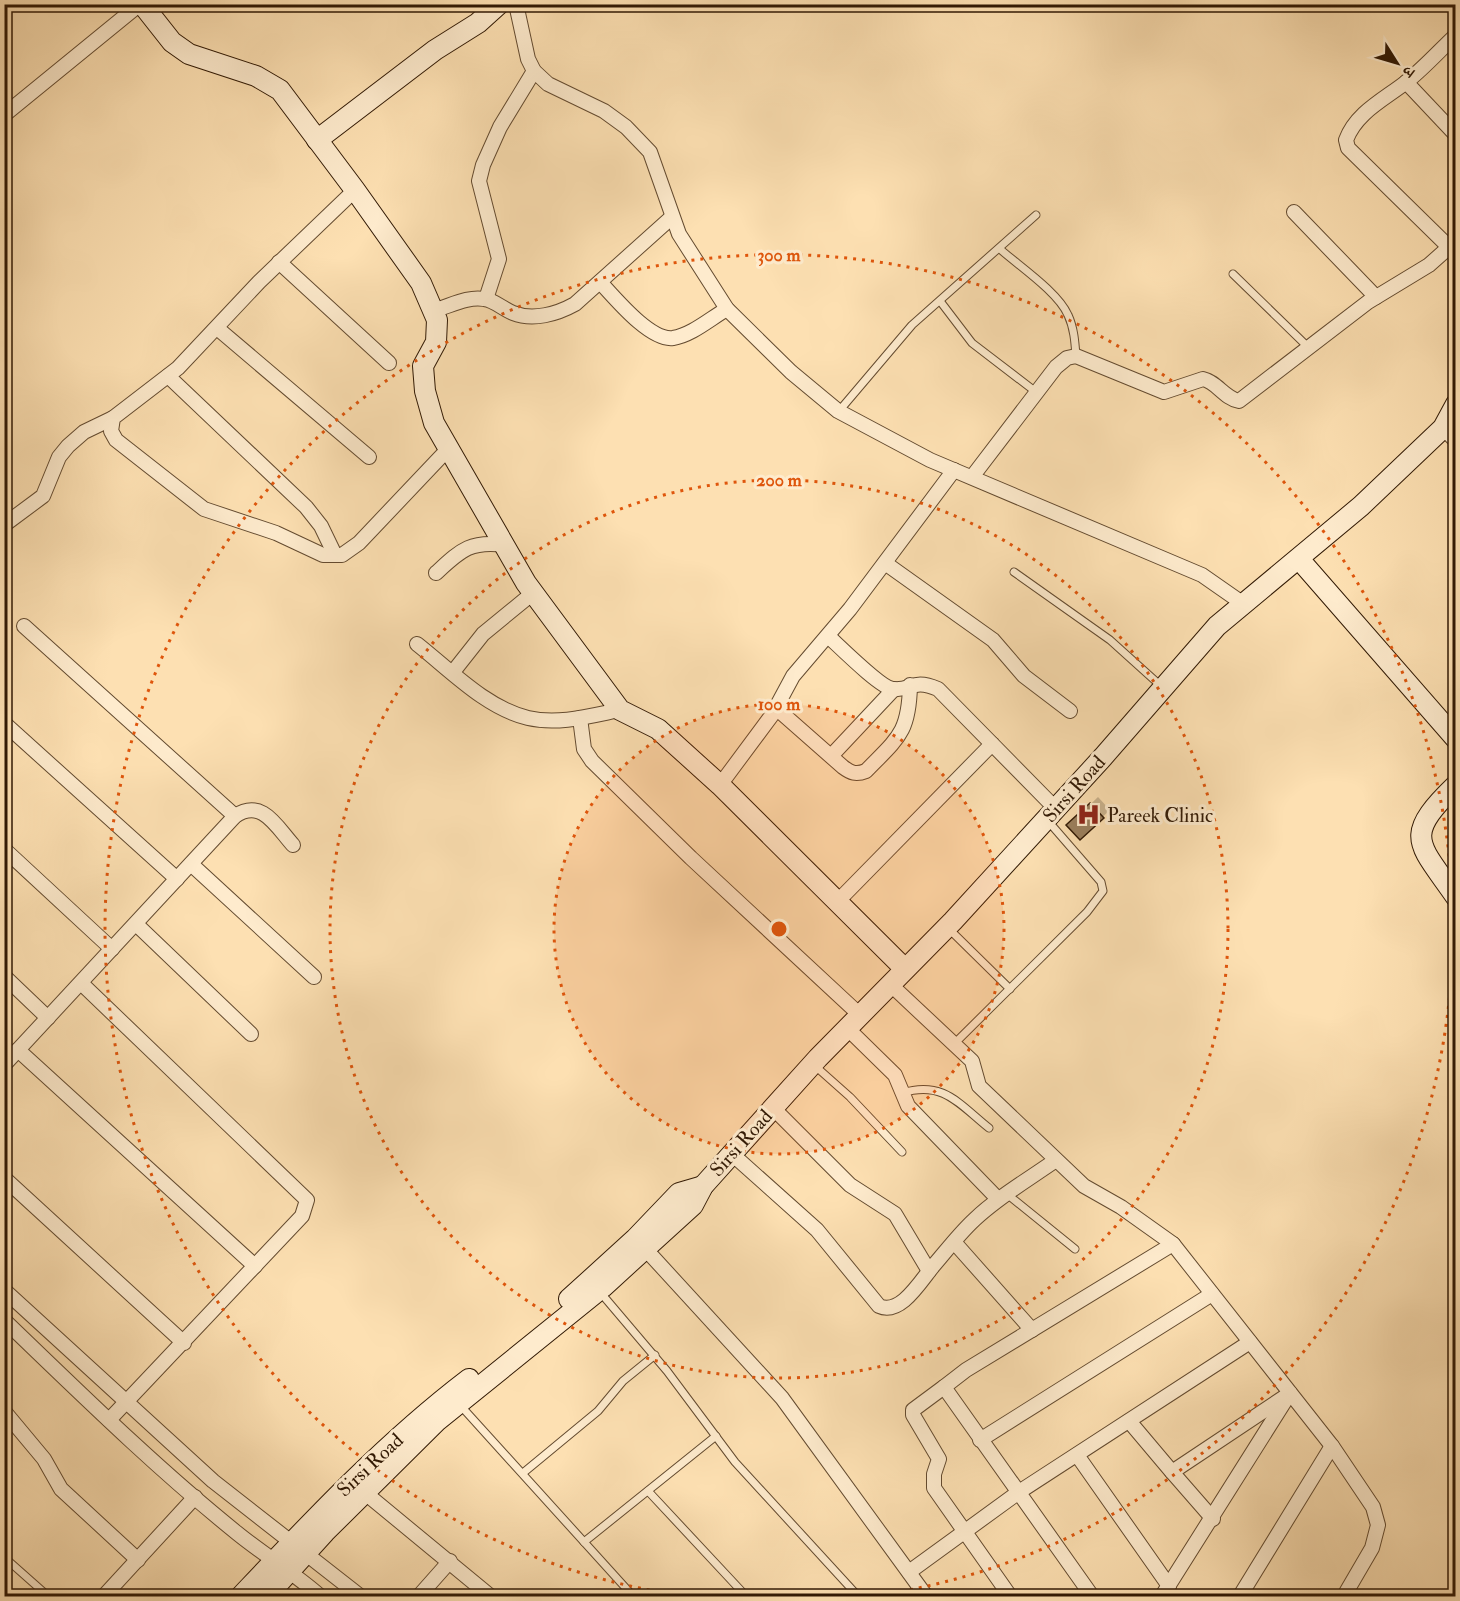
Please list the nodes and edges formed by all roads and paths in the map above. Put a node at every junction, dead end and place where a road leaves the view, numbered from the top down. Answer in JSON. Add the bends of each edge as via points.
{"nodes":[{"id":1,"x":141,"y":4,"type":"edge"},
{"id":2,"x":499,"y":4,"type":"edge"},
{"id":3,"x":516,"y":4,"type":"edge"},
{"id":4,"x":1455,"y":35,"type":"edge"},
{"id":5,"x":534,"y":71,"type":"junction"},
{"id":6,"x":1406,"y":82,"type":"junction"},
{"id":7,"x":4,"y":115,"type":"edge"},
{"id":8,"x":1455,"y":135,"type":"edge"},
{"id":9,"x":317,"y":140,"type":"junction"},
{"id":10,"x":356,"y":190,"type":"junction"},
{"id":11,"x":1294,"y":212,"type":"dead end"},
{"id":12,"x":1036,"y":215,"type":"dead end"},
{"id":13,"x":672,"y":218,"type":"junction"},
{"id":14,"x":1453,"y":244,"type":"edge"},
{"id":15,"x":1000,"y":249,"type":"junction"},
{"id":16,"x":279,"y":262,"type":"junction"},
{"id":17,"x":1233,"y":274,"type":"dead end"},
{"id":18,"x":600,"y":282,"type":"junction"},
{"id":19,"x":1376,"y":297,"type":"junction"},
{"id":20,"x":486,"y":299,"type":"junction"},
{"id":21,"x":940,"y":301,"type":"junction"},
{"id":22,"x":727,"y":309,"type":"junction"},
{"id":23,"x":435,"y":310,"type":"junction"},
{"id":24,"x":217,"y":328,"type":"junction"},
{"id":25,"x":1308,"y":347,"type":"junction"},
{"id":26,"x":1076,"y":356,"type":"junction"},
{"id":27,"x":389,"y":363,"type":"dead end"},
{"id":28,"x":168,"y":376,"type":"junction"},
{"id":29,"x":1036,"y":392,"type":"junction"},
{"id":30,"x":1455,"y":404,"type":"edge"},
{"id":31,"x":838,"y":411,"type":"junction"},
{"id":32,"x":113,"y":418,"type":"junction"},
{"id":33,"x":1449,"y":434,"type":"edge"},
{"id":34,"x":450,"y":447,"type":"junction"},
{"id":35,"x":369,"y":457,"type":"dead end"},
{"id":36,"x":954,"y":470,"type":"junction"},
{"id":37,"x":972,"y":477,"type":"junction"},
{"id":38,"x":4,"y":525,"type":"edge"},
{"id":39,"x":505,"y":545,"type":"junction"},
{"id":40,"x":335,"y":555,"type":"junction"},
{"id":41,"x":1299,"y":559,"type":"junction"},
{"id":42,"x":885,"y":563,"type":"junction"},
{"id":43,"x":435,"y":573,"type":"dead end"},
{"id":44,"x":1014,"y":573,"type":"dead end"},
{"id":45,"x":533,"y":593,"type":"junction"},
{"id":46,"x":1245,"y":605,"type":"junction"},
{"id":47,"x":24,"y":626,"type":"dead end"},
{"id":48,"x":828,"y":636,"type":"junction"},
{"id":49,"x":417,"y":644,"type":"dead end"},
{"id":50,"x":453,"y":672,"type":"junction"},
{"id":51,"x":910,"y":685,"type":"junction"},
{"id":52,"x":1163,"y":688,"type":"junction"},
{"id":53,"x":894,"y":689,"type":"junction"},
{"id":54,"x":776,"y":708,"type":"junction"},
{"id":55,"x":620,"y":710,"type":"junction"},
{"id":56,"x":1070,"y":711,"type":"dead end"},
{"id":57,"x":580,"y":718,"type":"junction"},
{"id":58,"x":4,"y":723,"type":"edge"},
{"id":59,"x":1455,"y":739,"type":"edge"},
{"id":60,"x":992,"y":744,"type":"junction"},
{"id":61,"x":832,"y":755,"type":"junction"},
{"id":62,"x":720,"y":785,"type":"junction"},
{"id":63,"x":1455,"y":785,"type":"edge"},
{"id":64,"x":1051,"y":814,"type":"junction"},
{"id":65,"x":235,"y":816,"type":"junction"},
{"id":66,"x":293,"y":845,"type":"dead end"},
{"id":67,"x":4,"y":849,"type":"edge"},
{"id":68,"x":191,"y":864,"type":"junction"},
{"id":69,"x":177,"y":879,"type":"junction"},
{"id":70,"x":1455,"y":897,"type":"edge"},
{"id":71,"x":838,"y":901,"type":"junction"},
{"id":72,"x":136,"y":924,"type":"junction"},
{"id":73,"x":947,"y":927,"type":"junction"},
{"id":74,"x":112,"y":949,"type":"junction"},
{"id":75,"x":905,"y":969,"type":"junction"},
{"id":76,"x":4,"y":976,"type":"edge"},
{"id":77,"x":314,"y":977,"type":"dead end"},
{"id":78,"x":81,"y":982,"type":"junction"},
{"id":79,"x":890,"y":984,"type":"junction"},
{"id":80,"x":1010,"y":989,"type":"junction"},
{"id":81,"x":48,"y":1018,"type":"junction"},
{"id":82,"x":853,"y":1021,"type":"junction"},
{"id":83,"x":251,"y":1034,"type":"dead end"},
{"id":84,"x":954,"y":1044,"type":"junction"},
{"id":85,"x":18,"y":1050,"type":"junction"},
{"id":86,"x":812,"y":1064,"type":"junction"},
{"id":87,"x":4,"y":1065,"type":"edge"},
{"id":88,"x":902,"y":1093,"type":"junction"},
{"id":89,"x":773,"y":1108,"type":"junction"},
{"id":90,"x":989,"y":1128,"type":"dead end"},
{"id":91,"x":902,"y":1152,"type":"dead end"},
{"id":92,"x":732,"y":1154,"type":"junction"},
{"id":93,"x":1056,"y":1160,"type":"junction"},
{"id":94,"x":4,"y":1178,"type":"edge"},
{"id":95,"x":1003,"y":1197,"type":"junction"},
{"id":96,"x":954,"y":1242,"type":"junction"},
{"id":97,"x":640,"y":1244,"type":"junction"},
{"id":98,"x":1173,"y":1244,"type":"junction"},
{"id":99,"x":1075,"y":1249,"type":"dead end"},
{"id":100,"x":255,"y":1266,"type":"junction"},
{"id":101,"x":929,"y":1271,"type":"junction"},
{"id":102,"x":4,"y":1290,"type":"edge"},
{"id":103,"x":599,"y":1290,"type":"junction"},
{"id":104,"x":1212,"y":1294,"type":"junction"},
{"id":105,"x":4,"y":1320,"type":"edge"},
{"id":106,"x":1032,"y":1330,"type":"junction"},
{"id":107,"x":1250,"y":1342,"type":"junction"},
{"id":108,"x":184,"y":1343,"type":"junction"},
{"id":109,"x":655,"y":1355,"type":"junction"},
{"id":110,"x":944,"y":1387,"type":"junction"},
{"id":111,"x":1290,"y":1393,"type":"junction"},
{"id":112,"x":126,"y":1402,"type":"junction"},
{"id":113,"x":459,"y":1404,"type":"junction"},
{"id":114,"x":4,"y":1411,"type":"edge"},
{"id":115,"x":110,"y":1420,"type":"junction"},
{"id":116,"x":1129,"y":1421,"type":"junction"},
{"id":117,"x":716,"y":1436,"type":"junction"},
{"id":118,"x":980,"y":1440,"type":"junction"},
{"id":119,"x":1332,"y":1446,"type":"junction"},
{"id":120,"x":1077,"y":1455,"type":"junction"},
{"id":121,"x":1172,"y":1472,"type":"junction"},
{"id":122,"x":523,"y":1473,"type":"junction"},
{"id":123,"x":648,"y":1491,"type":"junction"},
{"id":124,"x":364,"y":1492,"type":"junction"},
{"id":125,"x":1019,"y":1492,"type":"junction"},
{"id":126,"x":195,"y":1497,"type":"junction"},
{"id":127,"x":1213,"y":1520,"type":"junction"},
{"id":128,"x":964,"y":1532,"type":"junction"},
{"id":129,"x":584,"y":1542,"type":"junction"},
{"id":130,"x":299,"y":1547,"type":"junction"},
{"id":131,"x":4,"y":1557,"type":"edge"},
{"id":132,"x":138,"y":1560,"type":"junction"},
{"id":133,"x":450,"y":1561,"type":"junction"},
{"id":134,"x":283,"y":1565,"type":"junction"},
{"id":135,"x":909,"y":1572,"type":"junction"},
{"id":136,"x":1166,"y":1591,"type":"edge"},
{"id":137,"x":48,"y":1596,"type":"edge"},
{"id":138,"x":104,"y":1596,"type":"edge"},
{"id":139,"x":241,"y":1596,"type":"edge"},
{"id":140,"x":267,"y":1596,"type":"edge"},
{"id":141,"x":320,"y":1596,"type":"edge"},
{"id":142,"x":360,"y":1596,"type":"edge"},
{"id":143,"x":419,"y":1596,"type":"edge"},
{"id":144,"x":490,"y":1596,"type":"edge"},
{"id":145,"x":633,"y":1596,"type":"edge"},
{"id":146,"x":746,"y":1596,"type":"edge"},
{"id":147,"x":858,"y":1596,"type":"edge"},
{"id":148,"x":926,"y":1596,"type":"edge"},
{"id":149,"x":1010,"y":1596,"type":"edge"},
{"id":150,"x":1092,"y":1596,"type":"edge"},
{"id":151,"x":1240,"y":1596,"type":"edge"},
{"id":152,"x":1344,"y":1596,"type":"edge"}],
"edges":[{"from":1,"to":7,"type":"street"},
{"from":1,"to":9,"type":"main road","via":[[172,42],[189,54],[256,76],[280,90]]},
{"from":2,"to":9,"type":"main road"},
{"from":3,"to":5,"type":"street"},
{"from":4,"to":6,"type":"street"},
{"from":5,"to":13,"type":"street","via":[[548,84],[604,111],[650,152]]},
{"from":5,"to":20,"type":"street","via":[[500,127],[479,181],[499,259]]},
{"from":6,"to":8,"type":"street"},
{"from":6,"to":14,"type":"street","via":[[1381,98],[1350,129],[1348,148]]},
{"from":9,"to":10,"type":"main road"},
{"from":10,"to":16,"type":"street"},
{"from":10,"to":23,"type":"main road"},
{"from":11,"to":19,"type":"street"},
{"from":12,"to":15,"type":"lane"},
{"from":13,"to":18,"type":"street"},
{"from":13,"to":22,"type":"street"},
{"from":14,"to":19,"type":"street","via":[[1429,266]]},
{"from":15,"to":21,"type":"lane"},
{"from":15,"to":26,"type":"lane","via":[[1067,313]]},
{"from":16,"to":24,"type":"street"},
{"from":16,"to":27,"type":"street"},
{"from":17,"to":25,"type":"lane"},
{"from":18,"to":20,"type":"street","via":[[575,304],[541,316],[515,314]]},
{"from":18,"to":22,"type":"street","via":[[646,328],[671,338],[686,334]]},
{"from":19,"to":25,"type":"street"},
{"from":20,"to":23,"type":"street","via":[[471,298]]},
{"from":21,"to":29,"type":"lane","via":[[972,343]]},
{"from":21,"to":31,"type":"lane","via":[[906,331]]},
{"from":22,"to":31,"type":"street","via":[[791,372]]},
{"from":23,"to":34,"type":"main road","via":[[436,342],[423,366],[424,378],[434,423]]},
{"from":24,"to":28,"type":"street"},
{"from":24,"to":35,"type":"street"},
{"from":25,"to":26,"type":"street","via":[[1239,401],[1203,379],[1164,392]]},
{"from":26,"to":29,"type":"street","via":[[1056,367]]},
{"from":28,"to":32,"type":"street"},
{"from":28,"to":40,"type":"street","via":[[306,507],[321,526]]},
{"from":29,"to":37,"type":"street"},
{"from":30,"to":33,"type":"main road","name":"Sirsi Road"},
{"from":31,"to":36,"type":"street","via":[[892,442]]},
{"from":32,"to":38,"type":"street","via":[[84,432],[68,446],[59,457],[43,496]]},
{"from":32,"to":40,"type":"street","via":[[111,431],[116,440],[204,509],[276,533],[323,555]]},
{"from":33,"to":41,"type":"main road","name":"Sirsi Road"},
{"from":34,"to":39,"type":"main road"},
{"from":34,"to":40,"type":"street","via":[[359,543],[342,555]]},
{"from":36,"to":37,"type":"street"},
{"from":36,"to":42,"type":"street"},
{"from":37,"to":46,"type":"street","via":[[1173,561],[1202,575]]},
{"from":39,"to":43,"type":"street","via":[[476,544]]},
{"from":39,"to":45,"type":"main road"},
{"from":41,"to":46,"type":"main road","name":"Sirsi Road"},
{"from":41,"to":59,"type":"main road"},
{"from":42,"to":48,"type":"street"},
{"from":42,"to":56,"type":"street","via":[[993,640],[1024,676]]},
{"from":44,"to":52,"type":"lane","via":[[1110,640]]},
{"from":45,"to":50,"type":"street","via":[[483,634]]},
{"from":45,"to":55,"type":"main road"},
{"from":46,"to":52,"type":"main road","name":"Sirsi Road","via":[[1217,626]]},
{"from":47,"to":65,"type":"street"},
{"from":48,"to":53,"type":"street"},
{"from":48,"to":54,"type":"street","via":[[793,676]]},
{"from":49,"to":50,"type":"street"},
{"from":50,"to":57,"type":"street","via":[[491,702],[513,713],[539,719]]},
{"from":51,"to":53,"type":"street"},
{"from":51,"to":60,"type":"street","via":[[924,683],[938,689]]},
{"from":51,"to":61,"type":"street","via":[[909,710],[900,736],[866,771],[850,773]]},
{"from":52,"to":64,"type":"main road","name":"Sirsi Road"},
{"from":53,"to":61,"type":"street"},
{"from":54,"to":61,"type":"street"},
{"from":54,"to":62,"type":"street"},
{"from":55,"to":57,"type":"street"},
{"from":55,"to":62,"type":"main road","via":[[658,729]]},
{"from":57,"to":82,"type":"street","via":[[584,749],[592,761]]},
{"from":58,"to":69,"type":"street"},
{"from":60,"to":64,"type":"street"},
{"from":60,"to":71,"type":"street"},
{"from":62,"to":71,"type":"main road"},
{"from":63,"to":70,"type":"main road","via":[[1430,810],[1421,825],[1420,838],[1423,850]]},
{"from":64,"to":73,"type":"main road","name":"Sirsi Road"},
{"from":64,"to":80,"type":"lane","via":[[1101,882],[1103,891]]},
{"from":65,"to":66,"type":"street","via":[[246,808],[254,808],[265,814]]},
{"from":65,"to":68,"type":"street"},
{"from":67,"to":74,"type":"street"},
{"from":68,"to":69,"type":"street"},
{"from":68,"to":77,"type":"street"},
{"from":69,"to":72,"type":"street"},
{"from":71,"to":75,"type":"main road"},
{"from":72,"to":74,"type":"street"},
{"from":72,"to":83,"type":"street"},
{"from":73,"to":75,"type":"main road","name":"Sirsi Road"},
{"from":73,"to":80,"type":"lane"},
{"from":74,"to":78,"type":"street"},
{"from":75,"to":79,"type":"main road","name":"Sirsi Road"},
{"from":76,"to":81,"type":"street"},
{"from":78,"to":81,"type":"street"},
{"from":78,"to":100,"type":"street","via":[[307,1200],[302,1216]]},
{"from":79,"to":82,"type":"main road","name":"Sirsi Road"},
{"from":79,"to":84,"type":"street"},
{"from":80,"to":84,"type":"lane"},
{"from":81,"to":85,"type":"street"},
{"from":82,"to":86,"type":"main road","name":"Sirsi Road"},
{"from":82,"to":88,"type":"street","via":[[900,1082]]},
{"from":84,"to":93,"type":"street","via":[[972,1061],[979,1086]]},
{"from":85,"to":87,"type":"street"},
{"from":85,"to":100,"type":"street"},
{"from":86,"to":89,"type":"main road","name":"Sirsi Road"},
{"from":86,"to":91,"type":"lane"},
{"from":88,"to":90,"type":"lane","via":[[924,1088],[945,1093]]},
{"from":88,"to":95,"type":"street","via":[[908,1106]]},
{"from":89,"to":92,"type":"main road","name":"Sirsi Road"},
{"from":89,"to":101,"type":"street","via":[[850,1185],[895,1214]]},
{"from":92,"to":97,"type":"main road","name":"Sirsi Road","via":[[703,1186],[679,1193]]},
{"from":92,"to":101,"type":"street","via":[[817,1230],[879,1306],[893,1309]]},
{"from":93,"to":95,"type":"street"},
{"from":93,"to":98,"type":"street","via":[[1084,1186]]},
{"from":94,"to":108,"type":"street"},
{"from":95,"to":96,"type":"street","via":[[972,1221]]},
{"from":95,"to":99,"type":"lane"},
{"from":96,"to":101,"type":"street"},
{"from":96,"to":106,"type":"street"},
{"from":97,"to":103,"type":"main road","name":"Sirsi Road"},
{"from":97,"to":130,"type":"main road","name":"Sirsi Road","via":[[417,1421]]},
{"from":97,"to":135,"type":"street","via":[[782,1398]]},
{"from":98,"to":104,"type":"street"},
{"from":98,"to":106,"type":"street"},
{"from":100,"to":108,"type":"street"},
{"from":102,"to":112,"type":"street"},
{"from":103,"to":109,"type":"lane"},
{"from":103,"to":113,"type":"main road","name":"Sirsi Road"},
{"from":104,"to":107,"type":"street"},
{"from":104,"to":118,"type":"street"},
{"from":105,"to":115,"type":"street"},
{"from":106,"to":110,"type":"street"},
{"from":107,"to":111,"type":"street"},
{"from":107,"to":116,"type":"street"},
{"from":108,"to":112,"type":"street"},
{"from":109,"to":117,"type":"lane"},
{"from":109,"to":122,"type":"lane","via":[[623,1381],[598,1411]]},
{"from":110,"to":118,"type":"street"},
{"from":110,"to":128,"type":"street","via":[[917,1405],[913,1415],[939,1459],[934,1488]]},
{"from":111,"to":119,"type":"street"},
{"from":111,"to":121,"type":"street"},
{"from":111,"to":127,"type":"street"},
{"from":112,"to":115,"type":"street"},
{"from":112,"to":130,"type":"street","via":[[213,1481]]},
{"from":113,"to":122,"type":"lane"},
{"from":113,"to":124,"type":"main road","name":"Sirsi Road"},
{"from":114,"to":132,"type":"street","via":[[44,1459],[61,1489]]},
{"from":115,"to":126,"type":"street"},
{"from":116,"to":120,"type":"street"},
{"from":116,"to":121,"type":"street"},
{"from":117,"to":123,"type":"lane"},
{"from":117,"to":147,"type":"lane","via":[[735,1462]]},
{"from":118,"to":125,"type":"street"},
{"from":119,"to":151,"type":"street"},
{"from":119,"to":152,"type":"street","via":[[1373,1507],[1378,1525],[1372,1548]]},
{"from":120,"to":125,"type":"street"},
{"from":120,"to":136,"type":"street"},
{"from":121,"to":127,"type":"street"},
{"from":122,"to":129,"type":"lane"},
{"from":123,"to":129,"type":"lane"},
{"from":123,"to":146,"type":"lane"},
{"from":124,"to":130,"type":"main road","name":"Sirsi Road"},
{"from":124,"to":133,"type":"street"},
{"from":125,"to":128,"type":"street"},
{"from":125,"to":150,"type":"street"},
{"from":126,"to":132,"type":"street"},
{"from":126,"to":134,"type":"street"},
{"from":127,"to":136,"type":"street"},
{"from":128,"to":135,"type":"street"},
{"from":128,"to":149,"type":"street"},
{"from":129,"to":145,"type":"lane"},
{"from":130,"to":134,"type":"main road","name":"Sirsi Road"},
{"from":130,"to":142,"type":"street"},
{"from":131,"to":137,"type":"lane"},
{"from":132,"to":138,"type":"street"},
{"from":133,"to":143,"type":"street"},
{"from":133,"to":144,"type":"street"},
{"from":134,"to":139,"type":"main road","name":"Sirsi Road"},
{"from":134,"to":140,"type":"main road","name":"Sirsi Road"},
{"from":134,"to":141,"type":"street"},
{"from":135,"to":148,"type":"street"}]}
